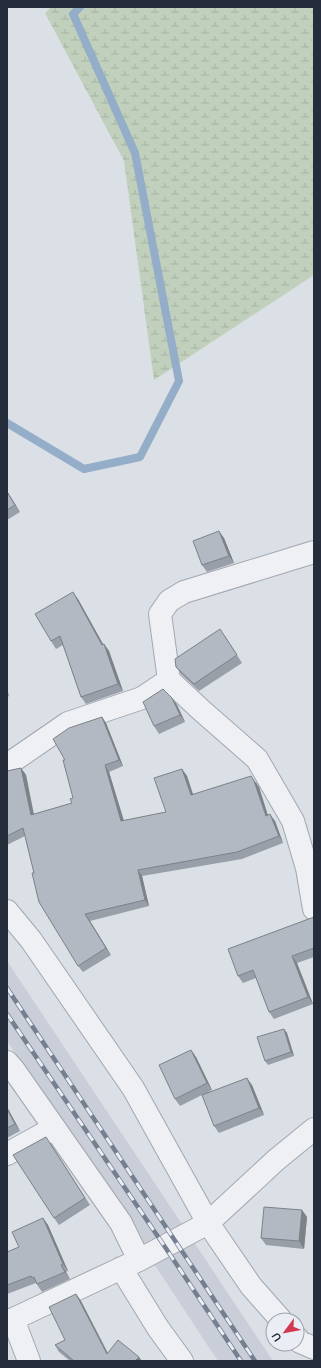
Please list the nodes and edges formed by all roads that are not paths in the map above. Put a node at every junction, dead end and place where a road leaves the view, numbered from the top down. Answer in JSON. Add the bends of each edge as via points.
{"nodes":[{"id":1,"x":314,"y":552,"type":"edge"},
{"id":2,"x":169,"y":680,"type":"junction"},
{"id":3,"x":7,"y":764,"type":"edge"},
{"id":4,"x":314,"y":909,"type":"edge"},
{"id":5,"x":7,"y":912,"type":"edge"},
{"id":6,"x":7,"y":1062,"type":"edge"},
{"id":7,"x":54,"y":1128,"type":"junction"},
{"id":8,"x":314,"y":1129,"type":"edge"},
{"id":9,"x":7,"y":1154,"type":"edge"},
{"id":10,"x":208,"y":1223,"type":"junction"},
{"id":11,"x":130,"y":1264,"type":"junction"},
{"id":12,"x":274,"y":1312,"type":"edge"},
{"id":13,"x":10,"y":1320,"type":"edge"},
{"id":14,"x":29,"y":1361,"type":"edge"},
{"id":15,"x":182,"y":1361,"type":"edge"}],
"edges":[{"from":1,"to":2,"type":"street","via":[[184,592],[169,601],[160,614]]},
{"from":2,"to":3,"type":"street","via":[[142,698],[68,724]]},
{"from":2,"to":4,"type":"street","via":[[257,759],[293,821],[307,868]]},
{"from":5,"to":10,"type":"street","via":[[31,940],[133,1088]]},
{"from":6,"to":7,"type":"street"},
{"from":7,"to":9,"type":"street"},
{"from":7,"to":11,"type":"street","via":[[121,1223]]},
{"from":8,"to":10,"type":"street","via":[[276,1160]]},
{"from":10,"to":11,"type":"street"},
{"from":10,"to":12,"type":"street","via":[[251,1286]]},
{"from":11,"to":13,"type":"street"},
{"from":11,"to":15,"type":"street","via":[[158,1328]]},
{"from":13,"to":14,"type":"street"}]}
